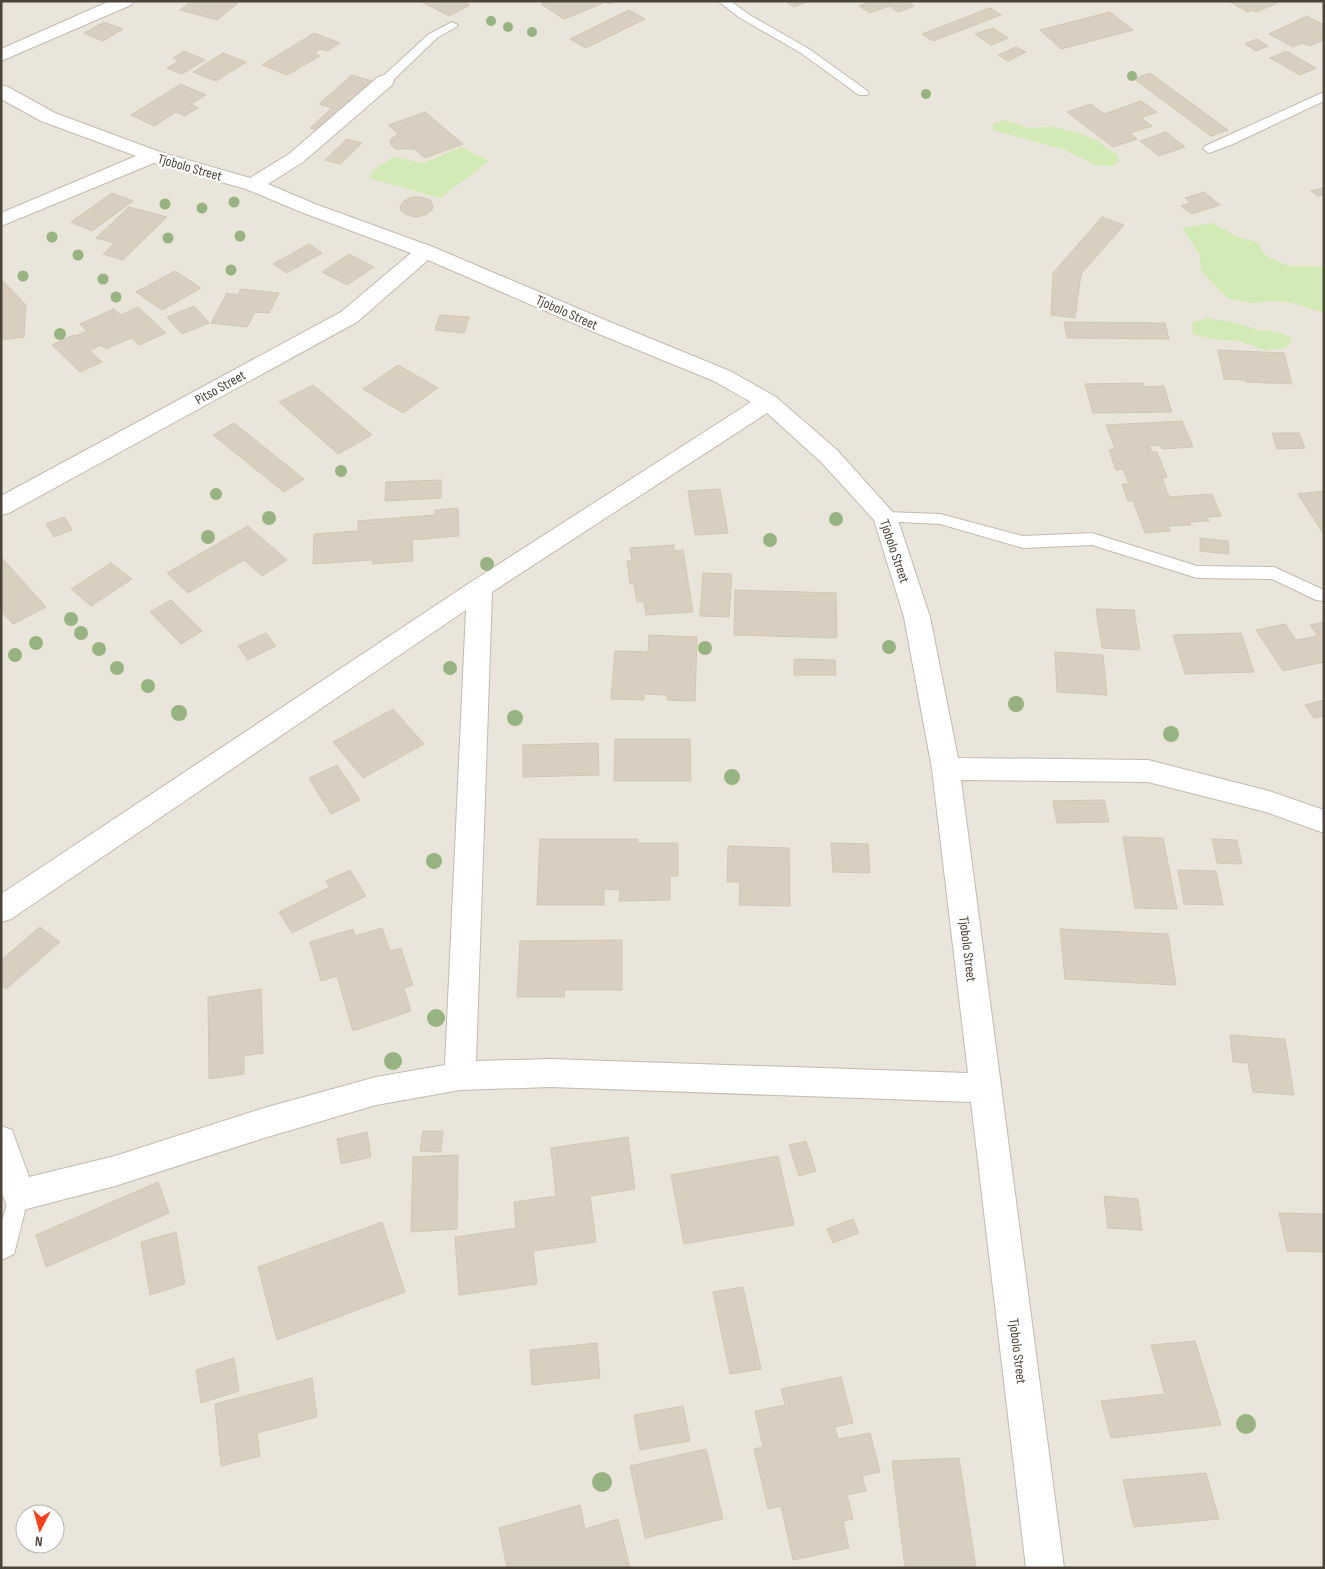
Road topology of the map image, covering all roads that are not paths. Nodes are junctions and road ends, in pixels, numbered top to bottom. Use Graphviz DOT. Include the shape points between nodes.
graph roads {
  1 [pos="125,1"];
  2 [pos="723,1"];
  3 [pos="452,25"];
  4 [pos="1,56"];
  5 [pos="385,81"];
  6 [pos="1,91"];
  7 [pos="862,92"];
  8 [pos="1324,96"];
  9 [pos="1209,149"];
  10 [pos="153,156"];
  11 [pos="253,185"];
  12 [pos="1,220"];
  13 [pos="426,251"];
  14 [pos="768,402"];
  15 [pos="1,507"];
  16 [pos="885,517"];
  17 [pos="480,588"];
  18 [pos="1322,596"];
  19 [pos="946,769"];
  20 [pos="1324,822"];
  21 [pos="1,910"];
  22 [pos="460,1076"];
  23 [pos="985,1088"];
  24 [pos="1,1141"];
  25 [pos="19,1195"];
  26 [pos="1,1250"];
  27 [pos="1045,1568"];
  1 -- 4 [label="street"];
  2 -- 7 [label="lane" via="805,51"];
  3 -- 5 [label="lane" via="433,36"];
  5 -- 11 [label="street" via="296,158"];
  6 -- 10 [label="street, Tjobolo Street" via="48,117"];
  8 -- 9 [label="lane"];
  10 -- 11 [label="street, Tjobolo Street"];
  10 -- 12 [label="street"];
  11 -- 13 [label="street, Tjobolo Street"];
  13 -- 14 [label="street, Tjobolo Street" via="722,376"];
  13 -- 15 [label="street, Pitso Street" via="349,317"];
  14 -- 16 [label="street, Tjobolo Street" via="829,456"];
  14 -- 17 [label="street"];
  16 -- 18 [label="lane" via="940,519 1023,542 1092,539 1197,572 1274,573"];
  16 -- 19 [label="street, Tjobolo Street" via="917,617"];
  17 -- 21 [label="street"];
  17 -- 22 [label="street"];
  19 -- 20 [label="street" via="1148,771 1269,802"];
  19 -- 23 [label="street, Tjobolo Street"];
  22 -- 23 [label="street" via="550,1073"];
  22 -- 25 [label="street" via="376,1091 116,1170"];
  23 -- 27 [label="street, Tjobolo Street"];
  24 -- 25 [label="street"];
  25 -- 26 [label="lane" via="6,1247"];
}
